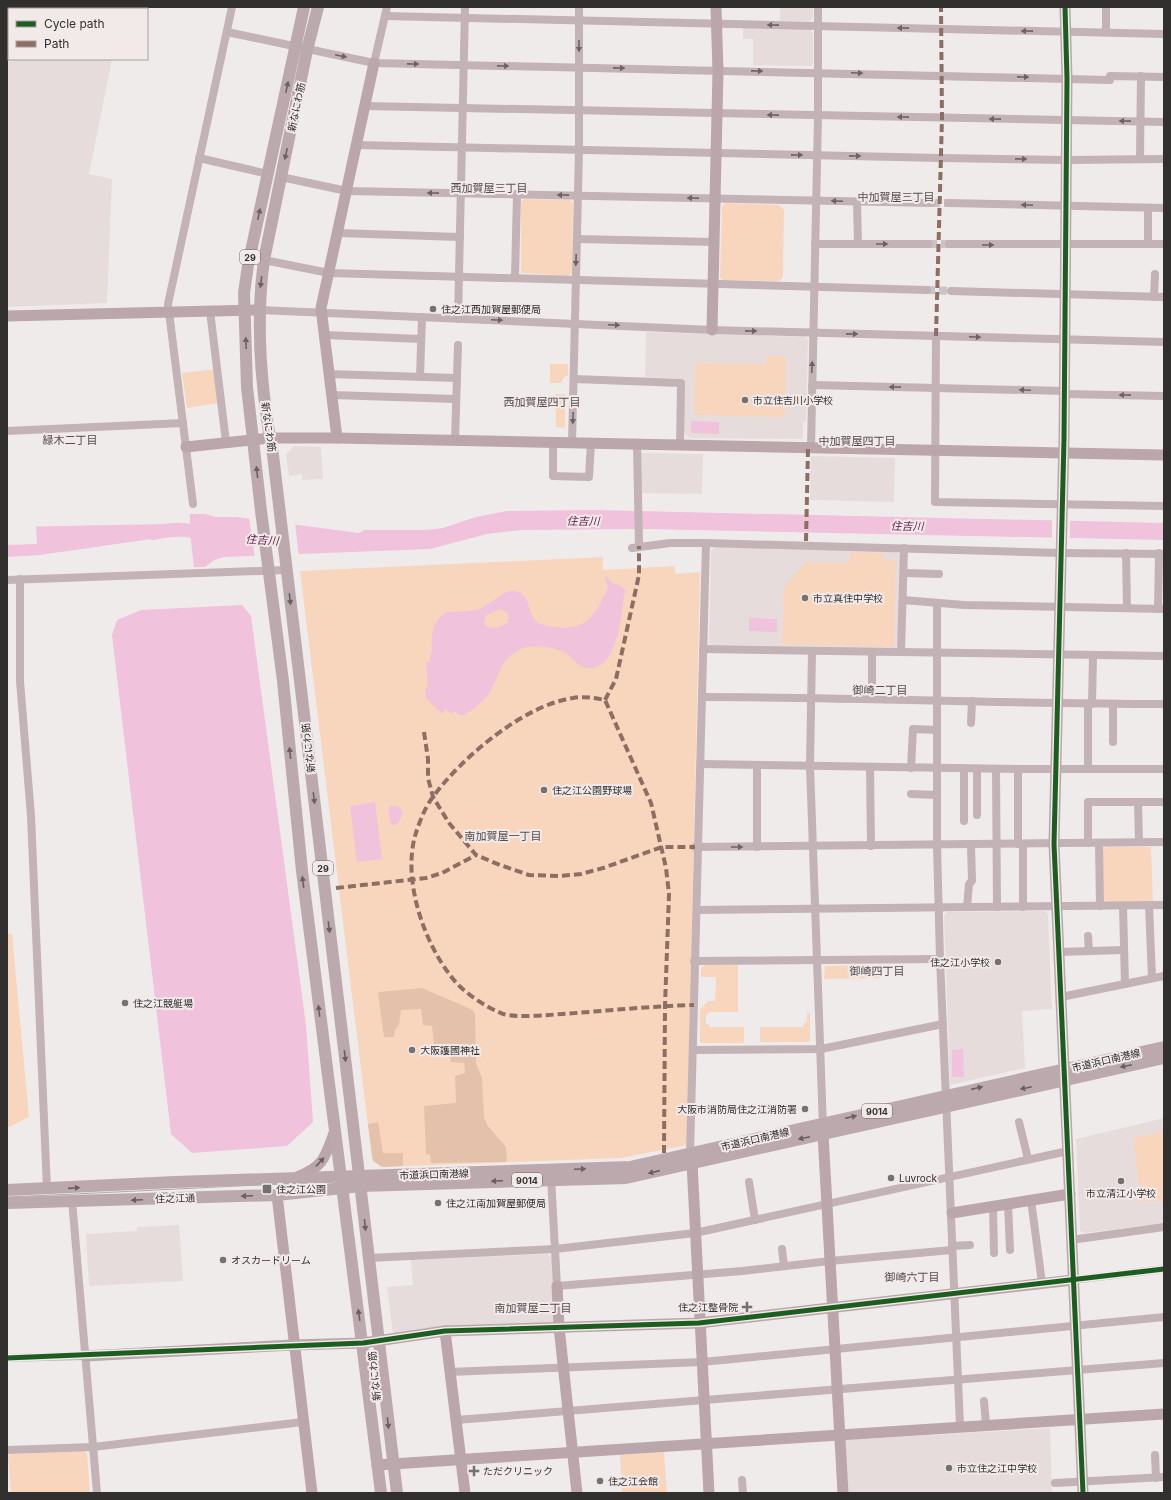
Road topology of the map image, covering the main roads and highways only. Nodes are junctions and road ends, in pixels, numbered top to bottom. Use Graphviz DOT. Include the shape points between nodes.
graph roads {
  1 [pos="304,7"];
  2 [pos="318,7"];
  3 [pos="301,49"];
  4 [pos="1164,1047"];
  5 [pos="1164,1058"];
  6 [pos="1064,1074"];
  7 [pos="360,1181"];
  8 [pos="341,1183"];
  9 [pos="7,1190"];
  10 [pos="7,1203"];
  11 [pos="380,1493"];
  12 [pos="397,1493"];
  1 -- 3 [label="main road, 新なにわ筋 / 29"];
  2 -- 3 [label="main road, 新なにわ筋 / 29"];
  3 -- 7 [label="main road, 新なにわ筋 / 29, one-way" via="281,177 264,260 259,310 263,388"];
  8 -- 3 [label="main road, 新なにわ筋 / 29, one-way" via="302,871 283,681 247,387 244,293 248,264 268,174"];
  4 -- 6 [label="main road, 市道浜口南港線 / 9014"];
  5 -- 6 [label="main road, 市道浜口南港線 / 9014, one-way"];
  6 -- 7 [label="main road, 市道浜口南港線 / 9014" via="691,1158 551,1175"];
  7 -- 8 [label="main road, 市道浜口南港線 / 9014"];
  7 -- 12 [label="main road, 新なにわ筋 / 29, one-way"];
  9 -- 8 [label="main road, 住之江通, one-way" via="293,1179"];
  8 -- 10 [label="main road, 住之江通, one-way" via="277,1195"];
  11 -- 8 [label="main road, 新なにわ筋 / 29, one-way"];
}
